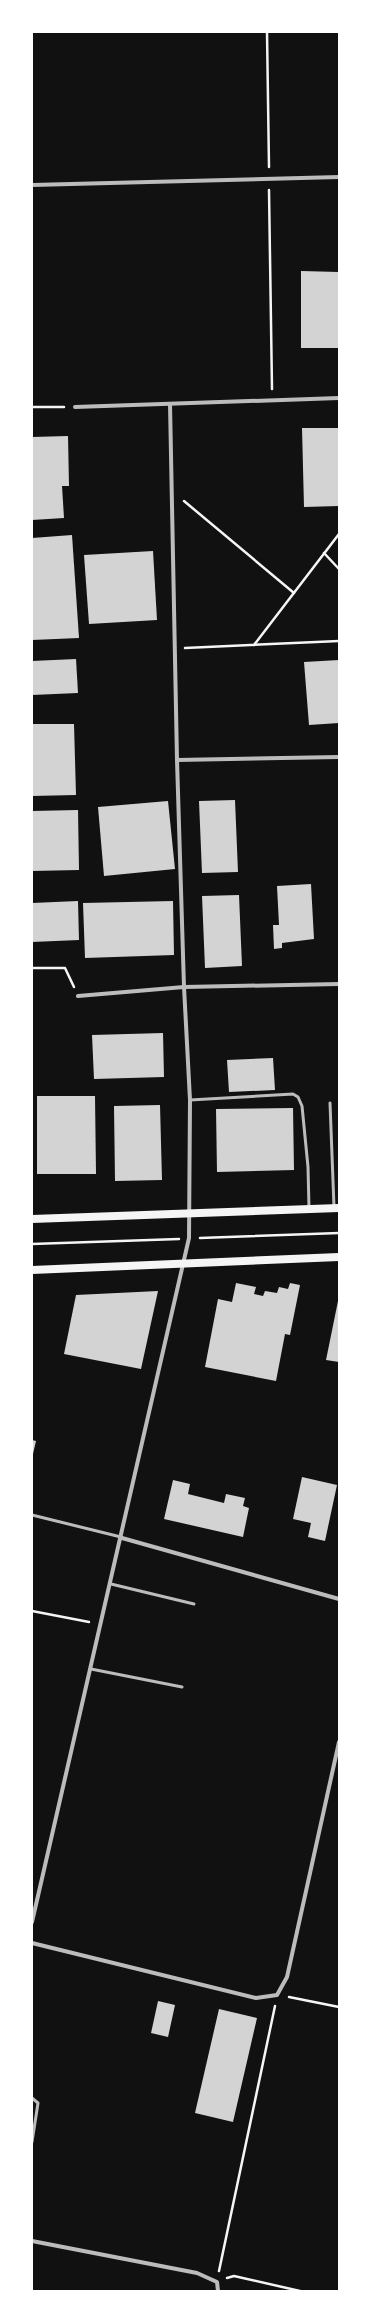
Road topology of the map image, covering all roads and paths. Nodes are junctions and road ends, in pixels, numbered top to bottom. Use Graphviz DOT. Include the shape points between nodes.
graph roads {
  1 [pos="267,32"];
  2 [pos="339,177"];
  3 [pos="269,179"];
  4 [pos="32,185"];
  5 [pos="339,398"];
  6 [pos="272,401"];
  7 [pos="170,404"];
  8 [pos="75,407"];
  9 [pos="32,408"];
  10 [pos="173,492"];
  11 [pos="339,534"];
  12 [pos="324,553"];
  13 [pos="339,569"];
  14 [pos="294,593"];
  15 [pos="339,641"];
  16 [pos="254,645"];
  17 [pos="175,649"];
  18 [pos="339,757"];
  19 [pos="177,760"];
  20 [pos="32,968"];
  21 [pos="339,984"];
  22 [pos="184,988"];
  23 [pos="78,996"];
  24 [pos="190,1100"];
  25 [pos="330,1103"];
  26 [pos="337,1208"];
  27 [pos="310,1210"];
  28 [pos="189,1214"];
  29 [pos="32,1219"];
  30 [pos="339,1257"];
  31 [pos="184,1263"];
  32 [pos="32,1270"];
  33 [pos="32,1515"];
  34 [pos="122,1538"];
  35 [pos="111,1584"];
  36 [pos="339,1599"];
  37 [pos="194,1604"];
  38 [pos="32,1611"];
  39 [pos="102,1624"];
  40 [pos="91,1669"];
  41 [pos="182,1687"];
  42 [pos="339,1742"];
  43 [pos="32,1922"];
  44 [pos="32,1943"];
  45 [pos="277,1995"];
  46 [pos="339,2007"];
  47 [pos="32,2098"];
  48 [pos="32,2142"];
  49 [pos="32,2241"];
  50 [pos="217,2282"];
  51 [pos="218,2291"];
  52 [pos="300,2291"];
  1 -- 3 [label="path"];
  2 -- 3 [label="street"];
  3 -- 4 [label="street"];
  3 -- 6 [label="path"];
  5 -- 6 [label="street"];
  6 -- 7 [label="street"];
  7 -- 8 [label="street"];
  7 -- 10 [label="street"];
  8 -- 9 [label="path"];
  10 -- 14 [label="path"];
  10 -- 17 [label="street"];
  11 -- 12 [label="path"];
  12 -- 13 [label="path"];
  12 -- 14 [label="path"];
  14 -- 16 [label="path"];
  15 -- 16 [label="path"];
  16 -- 17 [label="path"];
  17 -- 19 [label="street"];
  18 -- 19 [label="street"];
  19 -- 22 [label="street"];
  20 -- 23 [label="path" via="65,968"];
  21 -- 22 [label="street"];
  22 -- 23 [label="street"];
  22 -- 24 [label="street"];
  24 -- 27 [label="lane" via="293,1094 298,1097 302,1106"];
  24 -- 28 [label="street"];
  25 -- 26 [label="lane"];
  26 -- 27 [label="main road"];
  27 -- 28 [label="main road"];
  28 -- 29 [label="main road"];
  28 -- 31 [label="street" via="189,1238"];
  30 -- 31 [label="main road"];
  31 -- 32 [label="main road"];
  31 -- 34 [label="street"];
  33 -- 34 [label="lane"];
  34 -- 35 [label="street"];
  34 -- 36 [label="street"];
  35 -- 37 [label="lane"];
  35 -- 39 [label="street"];
  38 -- 39 [label="path"];
  39 -- 40 [label="street"];
  40 -- 41 [label="lane"];
  40 -- 43 [label="street"];
  42 -- 45 [label="street" via="287,1977"];
  44 -- 45 [label="street" via="256,1998"];
  45 -- 46 [label="path"];
  45 -- 50 [label="path"];
  47 -- 48 [label="lane" via="38,2103"];
  49 -- 50 [label="street" via="197,2273"];
  50 -- 51 [label="street"];
  50 -- 52 [label="path" via="234,2276"];
}
